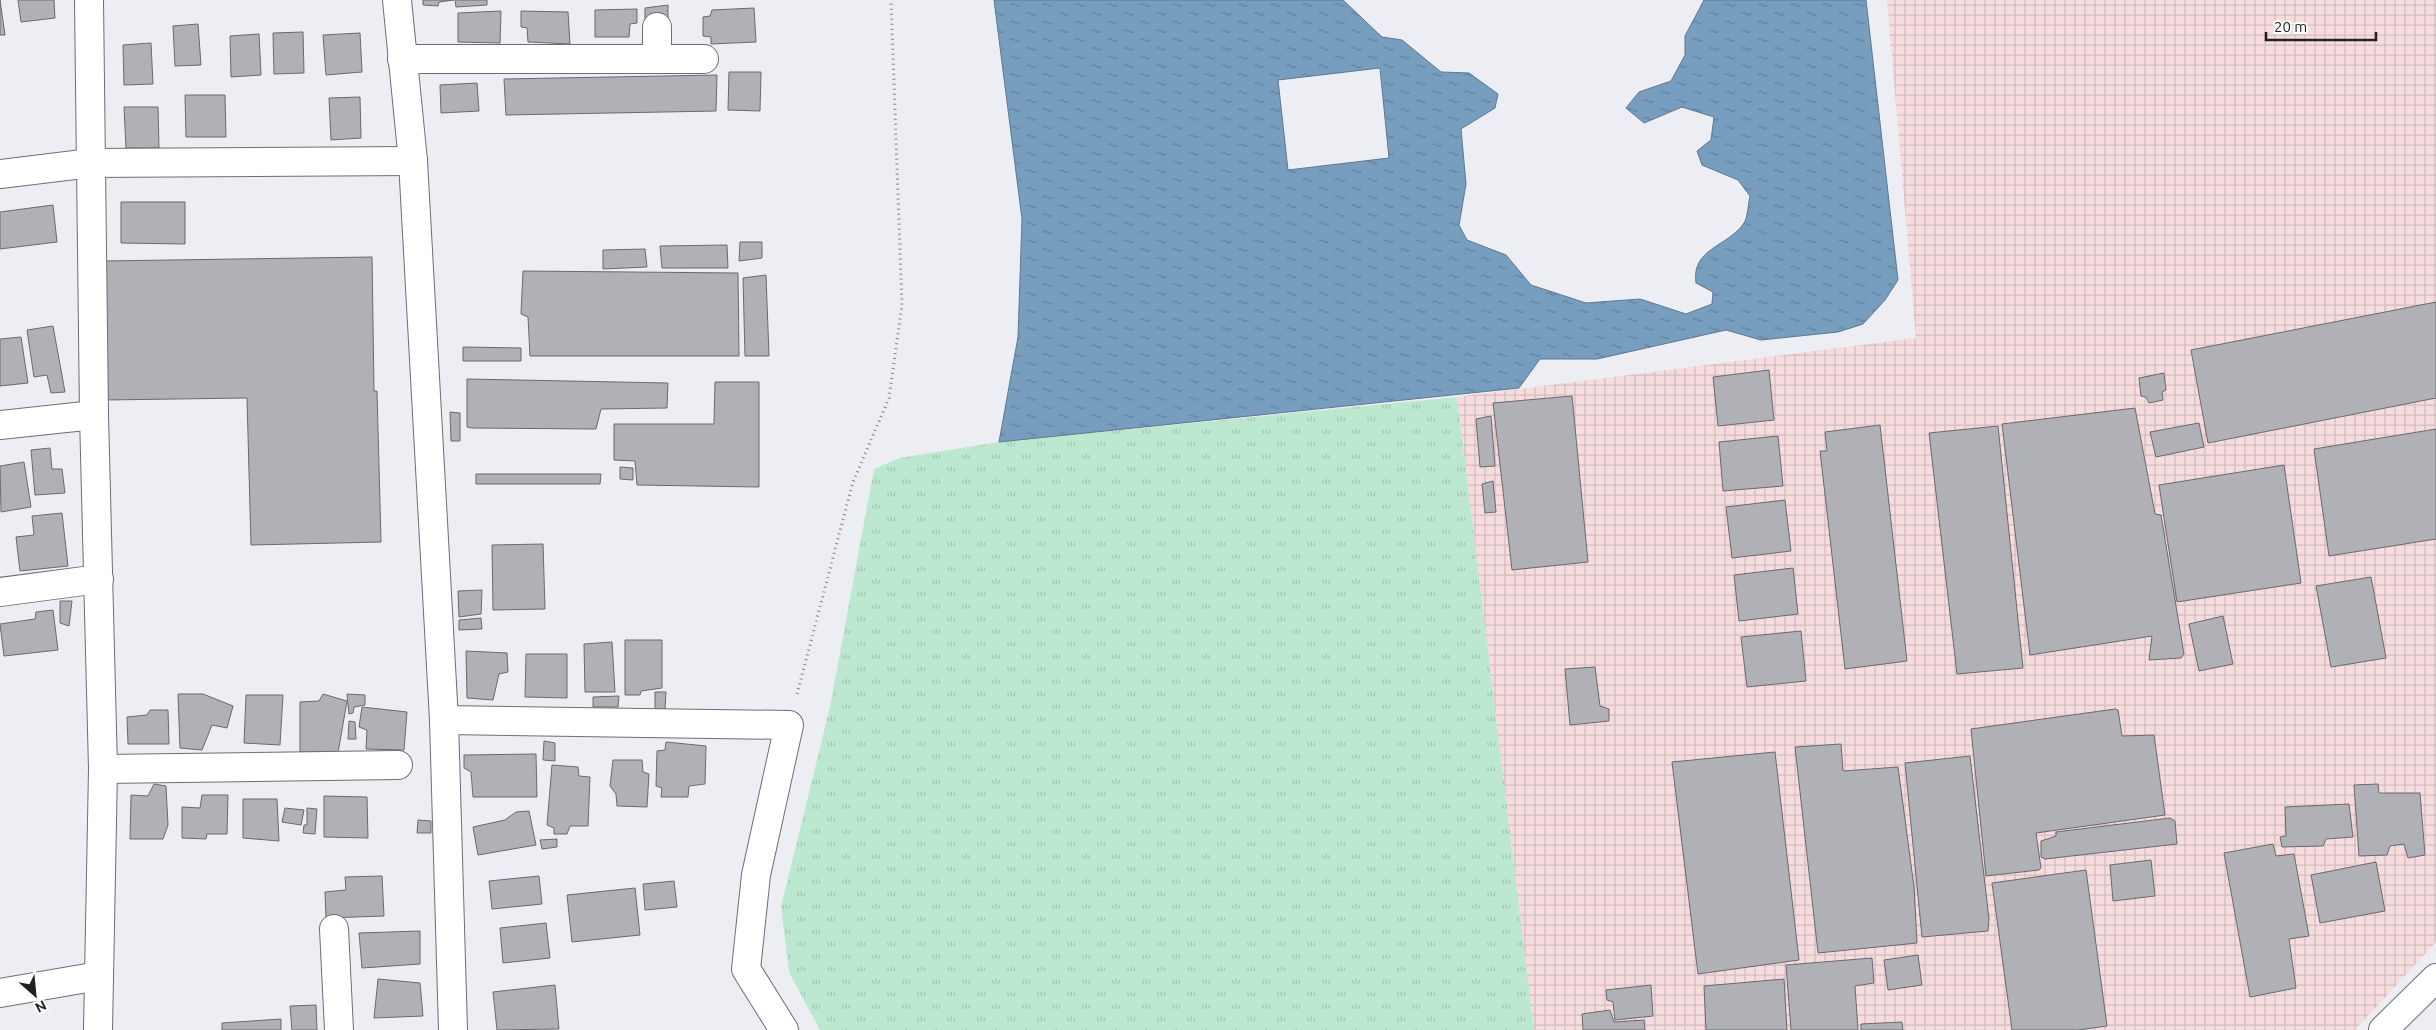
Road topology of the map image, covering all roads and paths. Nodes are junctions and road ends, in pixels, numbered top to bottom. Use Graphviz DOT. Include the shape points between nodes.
graph roads {
  1 [pos="89,0"];
  2 [pos="397,0"];
  3 [pos="891,0"];
  4 [pos="657,28"];
  5 [pos="402,59"];
  6 [pos="657,59"];
  7 [pos="704,59"];
  8 [pos="413,161"];
  9 [pos="91,164"];
  10 [pos="0,174"];
  11 [pos="94,414"];
  12 [pos="0,425"];
  13 [pos="99,579"];
  14 [pos="0,592"];
  15 [pos="444,720"];
  16 [pos="789,725"];
  17 [pos="398,764"];
  18 [pos="103,769"];
  19 [pos="334,929"];
  20 [pos="99,976"];
  21 [pos="2436,978"];
  22 [pos="0,994"];
  23 [pos="98,1030"];
  24 [pos="339,1030"];
  25 [pos="453,1030"];
  26 [pos="784,1030"];
  27 [pos="2383,1030"];
  1 -- 9 [label="street"];
  2 -- 5 [label="street"];
  3 -- 16 [label="path" via="902,305 889,398 853,482"];
  4 -- 6 [label="street"];
  5 -- 6 [label="street"];
  5 -- 8 [label="street"];
  6 -- 7 [label="street"];
  8 -- 9 [label="street"];
  8 -- 15 [label="street"];
  9 -- 10 [label="street"];
  9 -- 11 [label="street"];
  11 -- 12 [label="street"];
  11 -- 13 [label="street"];
  13 -- 14 [label="street"];
  13 -- 18 [label="street"];
  15 -- 16 [label="street"];
  15 -- 25 [label="street"];
  16 -- 26 [label="street" via="756,876 746,969"];
  17 -- 18 [label="street"];
  18 -- 20 [label="street"];
  19 -- 24 [label="street"];
  20 -- 22 [label="street"];
  20 -- 23 [label="street"];
  21 -- 27 [label="street"];
}
